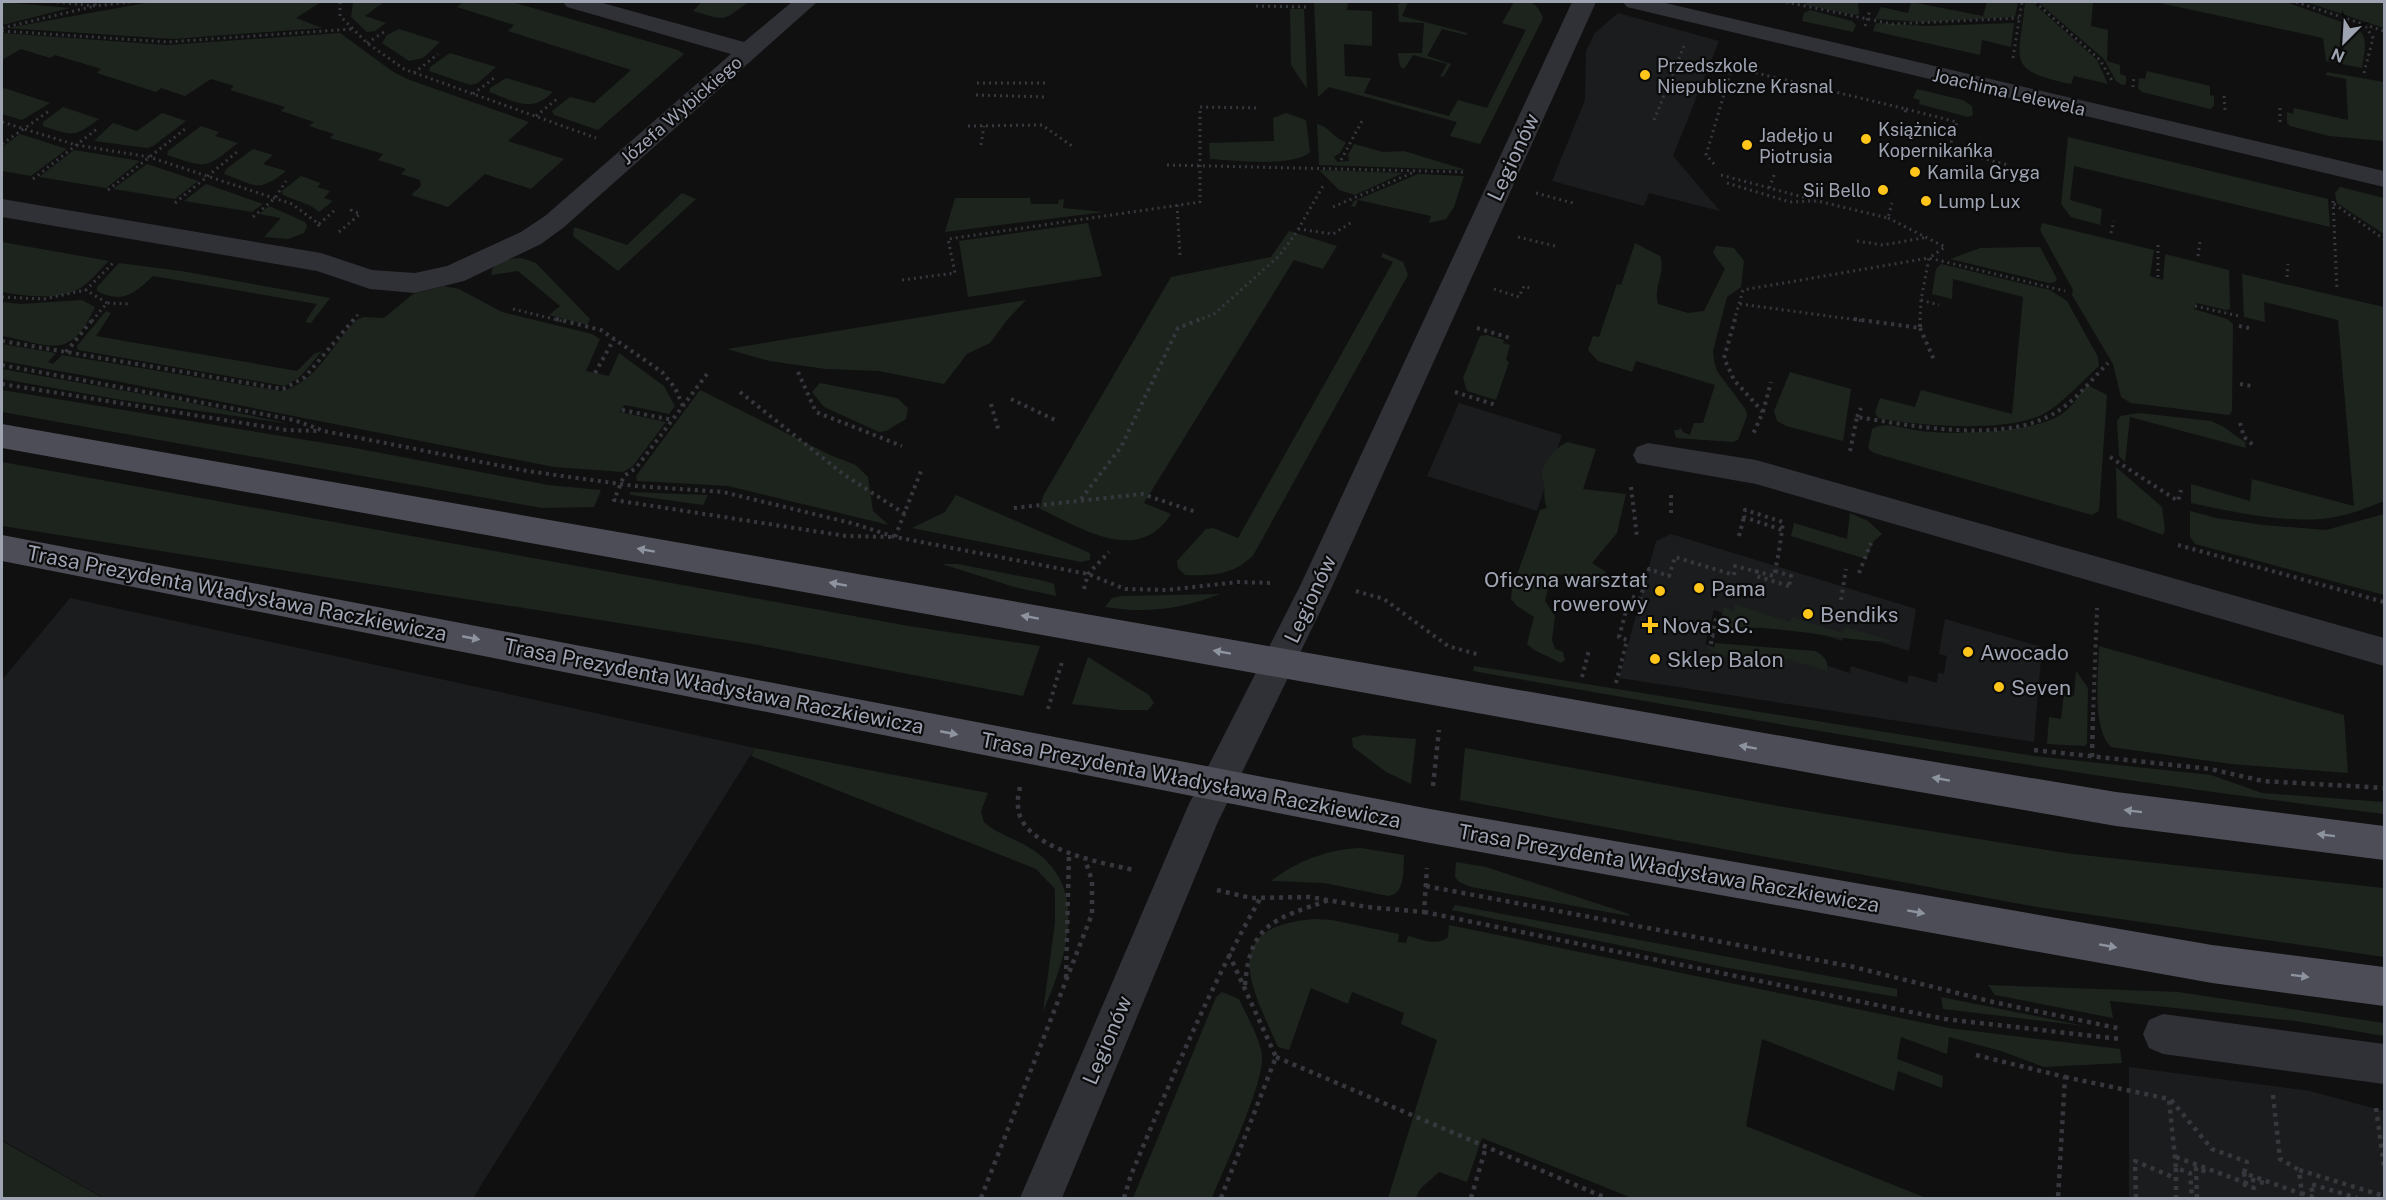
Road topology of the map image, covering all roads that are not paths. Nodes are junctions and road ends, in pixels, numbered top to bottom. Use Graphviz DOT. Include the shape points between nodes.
graph roads {
  1 [pos="575,2"];
  2 [pos="805,2"];
  3 [pos="1584,2"];
  4 [pos="1635,2"];
  5 [pos="748,51"];
  6 [pos="2385,179"];
  7 [pos="2,208"];
  8 [pos="2,436"];
  9 [pos="1648,455"];
  10 [pos="2,548"];
  11 [pos="2385,652"];
  12 [pos="1280,663"];
  13 [pos="1218,785"];
  14 [pos="2385,843"];
  15 [pos="2385,987"];
  16 [pos="2152,1036"];
  17 [pos="2385,1064"];
  18 [pos="1041,1198"];
  1 -- 5 [label="street, Józefa Wybickiego"];
  2 -- 5 [label="street"];
  3 -- 12 [label="street, Legionów"];
  4 -- 6 [label="street, Joachima Lelewela"];
  5 -- 7 [label="street, Józefa Wybickiego" via="554,222 531,238 454,274 415,283 370,279 321,262 229,245"];
  12 -- 8 [label="main road, one-way"];
  9 -- 11 [label="street" via="1756,472"];
  10 -- 13 [label="main road, Trasa Prezydenta Władysława Raczkiewicza, one-way"];
  12 -- 13 [label="street, Legionów"];
  14 -- 12 [label="main road, one-way" via="2116,809"];
  13 -- 15 [label="main road, Trasa Prezydenta Władysława Raczkiewicza, one-way" via="2212,964"];
  13 -- 18 [label="street, Legionów" via="1174,879"];
  16 -- 17 [label="street"];
}
